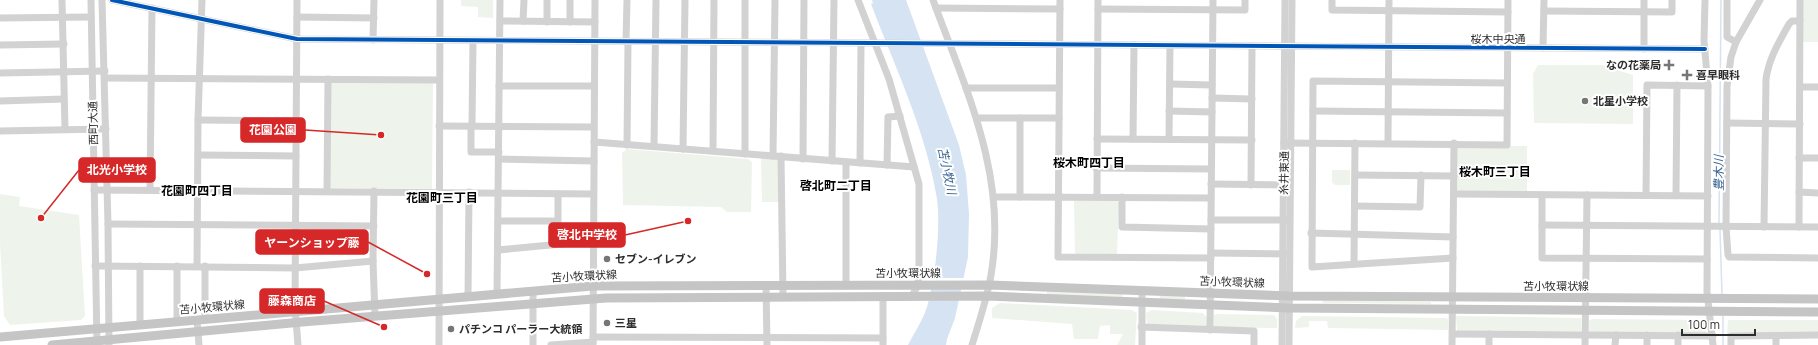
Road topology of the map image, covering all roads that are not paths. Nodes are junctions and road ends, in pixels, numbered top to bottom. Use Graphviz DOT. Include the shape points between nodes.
graph roads {
  1 [pos="62,0"];
  2 [pos="91,0"];
  3 [pos="102,0"];
  4 [pos="112,0"];
  5 [pos="202,0"];
  6 [pos="298,0"];
  7 [pos="374,0"];
  8 [pos="440,0"];
  9 [pos="500,0"];
  10 [pos="524,0"];
  11 [pos="547,0"];
  12 [pos="570,0"];
  13 [pos="595,0"];
  14 [pos="626,0"];
  15 [pos="656,0"];
  16 [pos="685,0"];
  17 [pos="714,0"];
  18 [pos="745,0"];
  19 [pos="775,0"];
  20 [pos="804,0"];
  21 [pos="834,0"];
  22 [pos="858,0"];
  23 [pos="933,0"];
  24 [pos="1060,0"];
  25 [pos="1098,0"];
  26 [pos="1213,0"];
  27 [pos="1246,0"];
  28 [pos="1281,0"];
  29 [pos="1285,0"];
  30 [pos="1292,0"];
  31 [pos="1297,0"];
  32 [pos="1332,0"];
  33 [pos="1388,0"];
  34 [pos="1508,0"];
  35 [pos="1544,0"];
  36 [pos="1644,0"];
  37 [pos="1672,0"];
  38 [pos="1705,0"];
  39 [pos="1727,0"];
  40 [pos="1760,0"];
  41 [pos="1800,0"];
  42 [pos="152,8"];
  43 [pos="936,8"];
  44 [pos="1060,9"];
  45 [pos="1098,9"];
  46 [pos="1213,9"];
  47 [pos="1388,11"];
  48 [pos="1544,11"];
  49 [pos="1288,12"];
  50 [pos="1508,12"];
  51 [pos="1644,12"];
  52 [pos="63,16"];
  53 [pos="91,17"];
  54 [pos="297,17"];
  55 [pos="0,18"];
  56 [pos="374,18"];
  57 [pos="201,19"];
  58 [pos="500,21"];
  59 [pos="523,21"];
  60 [pos="1800,21"];
  61 [pos="547,22"];
  62 [pos="570,22"];
  63 [pos="595,22"];
  64 [pos="297,39"];
  65 [pos="373,40"];
  66 [pos="439,41"];
  67 [pos="473,41"];
  68 [pos="500,41"];
  69 [pos="595,42"];
  70 [pos="627,42"];
  71 [pos="656,42"];
  72 [pos="684,42"];
  73 [pos="1736,42"];
  74 [pos="714,43"];
  75 [pos="745,43"];
  76 [pos="775,43"];
  77 [pos="804,43"];
  78 [pos="833,43"];
  79 [pos="64,44"];
  80 [pos="861,44"];
  81 [pos="878,44"];
  82 [pos="949,44"];
  83 [pos="0,45"];
  84 [pos="1060,45"];
  85 [pos="1098,45"];
  86 [pos="1134,45"];
  87 [pos="1170,46"];
  88 [pos="1212,46"];
  89 [pos="1252,46"];
  90 [pos="1288,47"];
  91 [pos="1388,48"];
  92 [pos="1508,48"];
  93 [pos="1543,48"];
  94 [pos="1644,49"];
  95 [pos="1705,49"];
  96 [pos="64,71"];
  97 [pos="93,71"];
  98 [pos="0,73"];
  99 [pos="105,75"];
  100 [pos="152,78"];
  101 [pos="199,78"];
  102 [pos="296,79"];
  103 [pos="328,79"];
  104 [pos="439,80"];
  105 [pos="1388,82"];
  106 [pos="1507,83"];
  107 [pos="1170,84"];
  108 [pos="1212,84"];
  109 [pos="1677,85"];
  110 [pos="499,86"];
  111 [pos="594,86"];
  112 [pos="1708,86"];
  113 [pos="1800,87"];
  114 [pos="1818,87"];
  115 [pos="966,88"];
  116 [pos="1059,88"];
  117 [pos="1212,98"];
  118 [pos="1252,98"];
  119 [pos="64,99"];
  120 [pos="0,100"];
  121 [pos="1169,111"];
  122 [pos="1313,111"];
  123 [pos="1212,112"];
  124 [pos="1388,112"];
  125 [pos="1507,113"];
  126 [pos="900,116"];
  127 [pos="978,118"];
  128 [pos="1020,118"];
  129 [pos="1059,118"];
  130 [pos="198,120"];
  131 [pos="296,121"];
  132 [pos="1727,123"];
  133 [pos="1765,124"];
  134 [pos="1800,124"];
  135 [pos="471,125"];
  136 [pos="439,126"];
  137 [pos="499,126"];
  138 [pos="594,127"];
  139 [pos="65,129"];
  140 [pos="93,129"];
  141 [pos="106,129"];
  142 [pos="0,131"];
  143 [pos="1169,138"];
  144 [pos="1096,139"];
  145 [pos="1133,139"];
  146 [pos="1212,139"];
  147 [pos="1252,140"];
  148 [pos="594,142"];
  149 [pos="1288,143"];
  150 [pos="1312,143"];
  151 [pos="1355,143"];
  152 [pos="1388,144"];
  153 [pos="1454,144"];
  154 [pos="627,145"];
  155 [pos="654,146"];
  156 [pos="683,149"];
  157 [pos="713,151"];
  158 [pos="745,154"];
  159 [pos="198,155"];
  160 [pos="296,156"];
  161 [pos="499,156"];
  162 [pos="777,156"];
  163 [pos="803,158"];
  164 [pos="1799,158"];
  165 [pos="1818,158"];
  166 [pos="594,161"];
  167 [pos="832,161"];
  168 [pos="846,162"];
  169 [pos="860,163"];
  170 [pos="887,165"];
  171 [pos="914,167"];
  172 [pos="1096,168"];
  173 [pos="1211,169"];
  174 [pos="1355,175"];
  175 [pos="1421,175"];
  176 [pos="1454,176"];
  177 [pos="1211,184"];
  178 [pos="1251,185"];
  179 [pos="1287,185"];
  180 [pos="94,190"];
  181 [pos="108,190"];
  182 [pos="150,190"];
  183 [pos="198,191"];
  184 [pos="327,191"];
  185 [pos="374,191"];
  186 [pos="296,192"];
  187 [pos="438,192"];
  188 [pos="469,192"];
  189 [pos="1799,192"];
  190 [pos="498,193"];
  191 [pos="1818,193"];
  192 [pos="558,194"];
  193 [pos="594,194"];
  194 [pos="1454,194"];
  195 [pos="1542,195"];
  196 [pos="1587,195"];
  197 [pos="1646,195"];
  198 [pos="1676,195"];
  199 [pos="1708,196"];
  200 [pos="995,197"];
  201 [pos="1020,197"];
  202 [pos="1058,197"];
  203 [pos="1097,197"];
  204 [pos="1122,197"];
  205 [pos="1211,198"];
  206 [pos="1355,206"];
  207 [pos="498,220"];
  208 [pos="1211,220"];
  209 [pos="1286,220"];
  210 [pos="108,224"];
  211 [pos="198,225"];
  212 [pos="1542,225"];
  213 [pos="296,226"];
  214 [pos="374,226"];
  215 [pos="1586,226"];
  216 [pos="1764,226"];
  217 [pos="1708,227"];
  218 [pos="1722,227"];
  219 [pos="1799,227"];
  220 [pos="1818,227"];
  221 [pos="1211,228"];
  222 [pos="1311,233"];
  223 [pos="1354,234"];
  224 [pos="1453,237"];
  225 [pos="593,241"];
  226 [pos="498,250"];
  227 [pos="1286,254"];
  228 [pos="1211,256"];
  229 [pos="1453,258"];
  230 [pos="1586,258"];
  231 [pos="1818,258"];
  232 [pos="1707,259"];
  233 [pos="373,261"];
  234 [pos="1354,264"];
  235 [pos="109,265"];
  236 [pos="95,266"];
  237 [pos="140,266"];
  238 [pos="177,266"];
  239 [pos="201,266"];
  240 [pos="295,268"];
  241 [pos="920,285"];
  242 [pos="990,285"];
  243 [pos="593,286"];
  244 [pos="766,286"];
  245 [pos="782,286"];
  246 [pos="846,286"];
  247 [pos="1142,290"];
  248 [pos="533,291"];
  249 [pos="1210,293"];
  250 [pos="497,294"];
  251 [pos="883,296"];
  252 [pos="916,296"];
  253 [pos="986,296"];
  254 [pos="1286,296"];
  255 [pos="468,297"];
  256 [pos="766,297"];
  257 [pos="782,297"];
  258 [pos="1453,297"];
  259 [pos="593,298"];
  260 [pos="1585,298"];
  261 [pos="438,299"];
  262 [pos="1712,299"];
  263 [pos="1818,299"];
  264 [pos="1142,303"];
  265 [pos="533,304"];
  266 [pos="373,305"];
  267 [pos="1210,305"];
  268 [pos="1286,308"];
  269 [pos="1453,309"];
  270 [pos="1585,309"];
  271 [pos="438,310"];
  272 [pos="1713,311"];
  273 [pos="295,312"];
  274 [pos="1818,312"];
  275 [pos="375,316"];
  276 [pos="201,320"];
  277 [pos="177,322"];
  278 [pos="296,323"];
  279 [pos="140,325"];
  280 [pos="108,327"];
  281 [pos="1141,327"];
  282 [pos="97,329"];
  283 [pos="1210,330"];
  284 [pos="198,332"];
  285 [pos="1453,334"];
  286 [pos="1489,334"];
  287 [pos="1585,335"];
  288 [pos="1616,335"];
  289 [pos="1647,335"];
  290 [pos="1678,335"];
  291 [pos="1818,335"];
  292 [pos="1713,336"];
  293 [pos="1776,336"];
  294 [pos="0,337"];
  295 [pos="593,341"];
  296 [pos="767,341"];
  297 [pos="883,342"];
  298 [pos="97,343"];
  299 [pos="109,343"];
  300 [pos="52,345"];
  301 [pos="199,345"];
  302 [pos="298,345"];
  303 [pos="439,345"];
  304 [pos="533,345"];
  305 [pos="551,345"];
  306 [pos="972,345"];
  307 [pos="1142,345"];
  308 [pos="1254,345"];
  309 [pos="1282,345"];
  310 [pos="1289,345"];
  311 [pos="1452,345"];
  312 [pos="1489,345"];
  313 [pos="1585,345"];
  314 [pos="1615,345"];
  315 [pos="1647,345"];
  316 [pos="1678,345"];
  317 [pos="1713,345"];
  318 [pos="1731,345"];
  319 [pos="1776,345"];
  1 -- 52 [label="street"];
  2 -- 53 [label="street, 西町大通"];
  3 -- 99 [label="street, 西町大通"];
  4 -- 42 [label="street, 桜木中央通"];
  5 -- 57 [label="street"];
  6 -- 54 [label="street"];
  7 -- 56 [label="street"];
  8 -- 66 [label="street"];
  9 -- 58 [label="street"];
  10 -- 59 [label="street"];
  11 -- 61 [label="street"];
  12 -- 62 [label="street"];
  13 -- 63 [label="street"];
  14 -- 70 [label="street"];
  15 -- 71 [label="street"];
  16 -- 72 [label="street"];
  17 -- 74 [label="street"];
  18 -- 75 [label="street"];
  19 -- 76 [label="street"];
  20 -- 77 [label="street"];
  21 -- 78 [label="street"];
  22 -- 81 [label="street"];
  23 -- 43 [label="street"];
  24 -- 44 [label="street"];
  25 -- 45 [label="street"];
  26 -- 46 [label="street"];
  27 -- 46 [label="street" via="1245,10"];
  28 -- 49 [label="street"];
  29 -- 49 [label="street, 糸井東通"];
  30 -- 49 [label="street, 糸井東通"];
  31 -- 49 [label="street"];
  32 -- 47 [label="street" via="1332,10"];
  33 -- 47 [label="street"];
  34 -- 50 [label="street"];
  35 -- 48 [label="street"];
  36 -- 51 [label="street"];
  37 -- 51 [label="street" via="1672,12"];
  38 -- 95 [label="street"];
  39 -- 73 [label="street" via="1727,37"];
  40 -- 73 [label="street"];
  41 -- 60 [label="street"];
  42 -- 57 [label="street, 桜木中央通"];
  42 -- 100 [label="street"];
  43 -- 44 [label="street"];
  43 -- 82 [label="street"];
  44 -- 84 [label="street"];
  45 -- 46 [label="street"];
  45 -- 85 [label="street"];
  46 -- 88 [label="street"];
  47 -- 50 [label="street"];
  47 -- 91 [label="street"];
  48 -- 51 [label="street"];
  48 -- 93 [label="street"];
  49 -- 90 [label="street, 糸井東通"];
  50 -- 92 [label="street"];
  51 -- 94 [label="street"];
  52 -- 53 [label="street"];
  52 -- 55 [label="street"];
  52 -- 79 [label="street"];
  53 -- 97 [label="street, 西町大通"];
  54 -- 56 [label="street"];
  54 -- 64 [label="street"];
  56 -- 65 [label="street"];
  57 -- 64 [label="street, 桜木中央通"];
  57 -- 101 [label="street"];
  58 -- 59 [label="street"];
  58 -- 68 [label="street"];
  59 -- 61 [label="street"];
  60 -- 113 [label="street"];
  60 -- 133 [label="street" via="1792,21 1789,24 1770,61 1766,79"];
  61 -- 62 [label="street"];
  62 -- 63 [label="street"];
  63 -- 69 [label="street"];
  64 -- 65 [label="street, 桜木中央通"];
  64 -- 102 [label="street"];
  65 -- 66 [label="street, 桜木中央通"];
  66 -- 67 [label="street, 桜木中央通"];
  66 -- 104 [label="street"];
  67 -- 68 [label="street, 桜木中央通"];
  67 -- 135 [label="street"];
  68 -- 69 [label="street, 桜木中央通"];
  68 -- 110 [label="street"];
  69 -- 70 [label="street, 桜木中央通"];
  69 -- 111 [label="street"];
  70 -- 71 [label="street, 桜木中央通"];
  70 -- 154 [label="street"];
  71 -- 72 [label="street, 桜木中央通"];
  71 -- 155 [label="street"];
  72 -- 74 [label="street, 桜木中央通"];
  72 -- 156 [label="street"];
  73 -- 132 [label="street" via="1727,86"];
  74 -- 75 [label="street, 桜木中央通"];
  74 -- 157 [label="street"];
  75 -- 76 [label="street, 桜木中央通"];
  75 -- 158 [label="street"];
  76 -- 77 [label="street, 桜木中央通"];
  76 -- 162 [label="street"];
  77 -- 78 [label="street, 桜木中央通"];
  77 -- 163 [label="street"];
  78 -- 80 [label="street, 桜木中央通"];
  78 -- 167 [label="street"];
  79 -- 83 [label="street"];
  79 -- 96 [label="street"];
  80 -- 81 [label="street, 桜木中央通"];
  80 -- 169 [label="street"];
  81 -- 82 [label="street, 桜木中央通"];
  81 -- 126 [label="street"];
  82 -- 84 [label="street, 桜木中央通"];
  82 -- 115 [label="street"];
  84 -- 85 [label="street, 桜木中央通"];
  84 -- 116 [label="street"];
  85 -- 86 [label="street, 桜木中央通"];
  85 -- 144 [label="street"];
  86 -- 87 [label="street, 桜木中央通"];
  86 -- 145 [label="street"];
  87 -- 88 [label="street, 桜木中央通"];
  87 -- 107 [label="street"];
  88 -- 89 [label="street, 桜木中央通"];
  88 -- 108 [label="street"];
  89 -- 90 [label="street, 桜木中央通"];
  89 -- 118 [label="street"];
  90 -- 91 [label="street, 桜木中央通"];
  90 -- 149 [label="street, 糸井東通"];
  91 -- 92 [label="street, 桜木中央通"];
  91 -- 105 [label="street"];
  92 -- 93 [label="street, 桜木中央通"];
  92 -- 106 [label="street"];
  93 -- 94 [label="street, 桜木中央通"];
  94 -- 95 [label="street, 桜木中央通"];
  95 -- 112 [label="street"];
  96 -- 97 [label="street"];
  96 -- 98 [label="street"];
  96 -- 119 [label="street"];
  97 -- 99 [label="street"];
  97 -- 140 [label="street, 西町大通"];
  99 -- 100 [label="street"];
  99 -- 141 [label="street, 西町大通"];
  100 -- 101 [label="street"];
  100 -- 182 [label="street"];
  101 -- 102 [label="street"];
  101 -- 130 [label="street"];
  102 -- 103 [label="street"];
  102 -- 131 [label="street"];
  103 -- 104 [label="street"];
  103 -- 184 [label="street"];
  104 -- 136 [label="street"];
  105 -- 106 [label="street"];
  105 -- 122 [label="street" via="1312,81"];
  105 -- 124 [label="street"];
  106 -- 125 [label="street"];
  107 -- 108 [label="street"];
  107 -- 121 [label="street"];
  108 -- 117 [label="street"];
  109 -- 112 [label="street"];
  109 -- 197 [label="street" via="1647,86"];
  109 -- 198 [label="street"];
  110 -- 111 [label="street"];
  110 -- 137 [label="street"];
  111 -- 138 [label="street"];
  112 -- 199 [label="street"];
  113 -- 114 [label="street"];
  113 -- 134 [label="street"];
  115 -- 116 [label="street"];
  115 -- 127 [label="street"];
  116 -- 129 [label="street"];
  117 -- 118 [label="street"];
  117 -- 123 [label="street"];
  118 -- 147 [label="street"];
  119 -- 120 [label="street"];
  119 -- 139 [label="street"];
  121 -- 123 [label="street"];
  121 -- 143 [label="street"];
  122 -- 124 [label="street"];
  122 -- 150 [label="street"];
  123 -- 146 [label="street"];
  124 -- 125 [label="street"];
  124 -- 152 [label="street"];
  125 -- 153 [label="street" via="1507,145"];
  126 -- 170 [label="street" via="888,117"];
  126 -- 171 [label="street"];
  127 -- 128 [label="street"];
  127 -- 200 [label="street"];
  128 -- 129 [label="street"];
  128 -- 201 [label="street"];
  129 -- 202 [label="street"];
  130 -- 131 [label="street"];
  130 -- 159 [label="street"];
  131 -- 160 [label="street"];
  132 -- 133 [label="street"];
  132 -- 218 [label="street"];
  133 -- 134 [label="street"];
  133 -- 216 [label="street"];
  134 -- 164 [label="street"];
  135 -- 136 [label="street"];
  135 -- 137 [label="street"];
  135 -- 161 [label="street" via="471,152"];
  136 -- 187 [label="street"];
  137 -- 138 [label="street"];
  137 -- 161 [label="street"];
  138 -- 148 [label="street"];
  139 -- 140 [label="street"];
  139 -- 142 [label="street"];
  140 -- 141 [label="street"];
  140 -- 180 [label="street, 西町大通"];
  141 -- 181 [label="street, 西町大通"];
  143 -- 145 [label="street"];
  143 -- 146 [label="street"];
  144 -- 145 [label="street"];
  144 -- 172 [label="street"];
  146 -- 147 [label="street"];
  146 -- 173 [label="street"];
  147 -- 178 [label="street"];
  148 -- 154 [label="street"];
  148 -- 166 [label="street"];
  149 -- 150 [label="street"];
  149 -- 179 [label="street, 糸井東通"];
  150 -- 151 [label="street"];
  150 -- 222 [label="street"];
  151 -- 152 [label="street"];
  151 -- 174 [label="street"];
  152 -- 153 [label="street"];
  153 -- 176 [label="street"];
  154 -- 155 [label="street"];
  155 -- 156 [label="street"];
  156 -- 157 [label="street"];
  157 -- 158 [label="street"];
  158 -- 162 [label="street"];
  159 -- 160 [label="street"];
  159 -- 183 [label="street"];
  160 -- 186 [label="street"];
  161 -- 166 [label="street"];
  161 -- 190 [label="street"];
  162 -- 163 [label="street"];
  162 -- 245 [label="street"];
  163 -- 167 [label="street"];
  164 -- 165 [label="street"];
  164 -- 189 [label="street"];
  166 -- 193 [label="street"];
  167 -- 168 [label="street"];
  168 -- 169 [label="street"];
  168 -- 246 [label="street"];
  169 -- 170 [label="street"];
  170 -- 171 [label="street"];
  171 -- 241 [label="street" via="919,184"];
  172 -- 173 [label="street"];
  172 -- 203 [label="street"];
  173 -- 177 [label="street"];
  174 -- 175 [label="street"];
  174 -- 206 [label="street"];
  175 -- 176 [label="street"];
  175 -- 206 [label="street" via="1420,207"];
  176 -- 194 [label="street"];
  177 -- 178 [label="street"];
  177 -- 205 [label="street"];
  178 -- 179 [label="street"];
  179 -- 209 [label="street, 糸井東通"];
  180 -- 181 [label="street"];
  180 -- 236 [label="street, 西町大通"];
  181 -- 182 [label="street"];
  181 -- 210 [label="street, 西町大通"];
  182 -- 183 [label="street"];
  183 -- 186 [label="street"];
  183 -- 211 [label="street"];
  184 -- 185 [label="street"];
  184 -- 186 [label="street"];
  185 -- 187 [label="street"];
  185 -- 214 [label="street"];
  186 -- 213 [label="street"];
  187 -- 188 [label="street"];
  187 -- 261 [label="street"];
  188 -- 190 [label="street"];
  188 -- 255 [label="street"];
  189 -- 191 [label="street"];
  189 -- 219 [label="street"];
  190 -- 192 [label="street"];
  190 -- 207 [label="street"];
  192 -- 193 [label="street"];
  192 -- 207 [label="street" via="558,221"];
  193 -- 225 [label="street"];
  194 -- 195 [label="street"];
  194 -- 224 [label="street"];
  195 -- 196 [label="street"];
  195 -- 212 [label="street"];
  196 -- 197 [label="street"];
  196 -- 215 [label="street"];
  197 -- 198 [label="street"];
  198 -- 199 [label="street"];
  199 -- 217 [label="street"];
  200 -- 201 [label="street"];
  200 -- 242 [label="street" via="994,256"];
  201 -- 202 [label="street"];
  202 -- 203 [label="street"];
  202 -- 228 [label="street" via="1058,257"];
  203 -- 204 [label="street"];
  204 -- 205 [label="street"];
  204 -- 221 [label="street" via="1122,227"];
  205 -- 208 [label="street"];
  206 -- 223 [label="street"];
  207 -- 226 [label="street"];
  208 -- 209 [label="street"];
  208 -- 221 [label="street"];
  209 -- 227 [label="street, 糸井東通"];
  210 -- 211 [label="street"];
  210 -- 235 [label="street, 西町大通"];
  211 -- 213 [label="street"];
  211 -- 239 [label="street"];
  212 -- 215 [label="street"];
  212 -- 230 [label="street" via="1542,258"];
  213 -- 214 [label="street"];
  213 -- 240 [label="street"];
  214 -- 233 [label="street"];
  215 -- 217 [label="street"];
  215 -- 230 [label="street"];
  216 -- 218 [label="street"];
  216 -- 219 [label="street"];
  217 -- 218 [label="street"];
  217 -- 232 [label="street"];
  218 -- 231 [label="street" via="1729,257"];
  219 -- 220 [label="street"];
  221 -- 228 [label="street"];
  222 -- 223 [label="street"];
  222 -- 234 [label="street" via="1312,267"];
  223 -- 224 [label="street"];
  223 -- 234 [label="street"];
  224 -- 229 [label="street"];
  225 -- 226 [label="street"];
  225 -- 243 [label="street"];
  226 -- 250 [label="street"];
  227 -- 228 [label="street"];
  227 -- 254 [label="street, 糸井東通"];
  228 -- 249 [label="street"];
  229 -- 234 [label="street"];
  229 -- 258 [label="street"];
  230 -- 232 [label="street"];
  230 -- 260 [label="street"];
  232 -- 262 [label="street"];
  233 -- 240 [label="street"];
  233 -- 266 [label="street"];
  235 -- 236 [label="street"];
  235 -- 237 [label="street"];
  235 -- 280 [label="street, 西町大通"];
  236 -- 282 [label="street, 西町大通"];
  237 -- 238 [label="street"];
  237 -- 279 [label="street"];
  238 -- 239 [label="street"];
  238 -- 277 [label="street"];
  239 -- 240 [label="street"];
  239 -- 276 [label="street"];
  240 -- 273 [label="street"];
  241 -- 242 [label="main road, 苫小牧環状線"];
  241 -- 246 [label="main road, 苫小牧環状線"];
  241 -- 252 [label="street"];
  242 -- 247 [label="main road, 苫小牧環状線"];
  242 -- 253 [label="street"];
  243 -- 244 [label="main road, 苫小牧環状線"];
  243 -- 248 [label="main road, 苫小牧環状線"];
  243 -- 259 [label="street"];
  244 -- 245 [label="main road, 苫小牧環状線"];
  244 -- 256 [label="street"];
  245 -- 246 [label="main road, 苫小牧環状線"];
  245 -- 257 [label="street"];
  247 -- 249 [label="main road, 苫小牧環状線"];
  247 -- 264 [label="street"];
  248 -- 250 [label="main road, 苫小牧環状線"];
  248 -- 265 [label="street"];
  249 -- 254 [label="main road, 苫小牧環状線"];
  249 -- 267 [label="street"];
  250 -- 255 [label="main road, 苫小牧環状線"];
  251 -- 252 [label="main road, 苫小牧環状線"];
  251 -- 257 [label="main road, 苫小牧環状線"];
  251 -- 297 [label="street"];
  252 -- 253 [label="main road, 苫小牧環状線"];
  253 -- 264 [label="main road, 苫小牧環状線"];
  253 -- 306 [label="street"];
  254 -- 258 [label="main road, 苫小牧環状線"];
  254 -- 268 [label="street, 糸井東通"];
  255 -- 261 [label="main road, 苫小牧環状線"];
  256 -- 257 [label="main road, 苫小牧環状線"];
  256 -- 259 [label="main road, 苫小牧環状線"];
  256 -- 296 [label="street"];
  258 -- 260 [label="main road, 苫小牧環状線"];
  258 -- 269 [label="street"];
  259 -- 265 [label="main road, 苫小牧環状線"];
  259 -- 295 [label="street"];
  260 -- 262 [label="main road, 苫小牧環状線"];
  260 -- 270 [label="street"];
  261 -- 266 [label="main road, 苫小牧環状線"];
  261 -- 271 [label="street"];
  262 -- 263 [label="main road, 苫小牧環状線"];
  262 -- 272 [label="street"];
  264 -- 267 [label="main road, 苫小牧環状線"];
  264 -- 281 [label="street"];
  265 -- 271 [label="main road, 苫小牧環状線"];
  265 -- 304 [label="street"];
  266 -- 273 [label="main road, 苫小牧環状線"];
  266 -- 275 [label="street"];
  267 -- 268 [label="main road, 苫小牧環状線"];
  267 -- 283 [label="street"];
  268 -- 269 [label="main road, 苫小牧環状線"];
  268 -- 309 [label="street, 糸井東通"];
  268 -- 310 [label="street, 糸井東通"];
  269 -- 270 [label="main road, 苫小牧環状線"];
  269 -- 285 [label="street"];
  270 -- 272 [label="main road, 苫小牧環状線"];
  270 -- 287 [label="street"];
  271 -- 275 [label="main road, 苫小牧環状線"];
  271 -- 303 [label="street"];
  272 -- 274 [label="main road, 苫小牧環状線"];
  272 -- 292 [label="street"];
  273 -- 276 [label="main road, 苫小牧環状線"];
  273 -- 278 [label="street"];
  275 -- 278 [label="main road, 苫小牧環状線"];
  276 -- 277 [label="main road, 苫小牧環状線"];
  276 -- 284 [label="street"];
  277 -- 279 [label="main road, 苫小牧環状線"];
  278 -- 284 [label="main road, 苫小牧環状線"];
  278 -- 302 [label="street"];
  279 -- 280 [label="main road, 苫小牧環状線"];
  280 -- 282 [label="main road, 苫小牧環状線"];
  280 -- 299 [label="street, 西町大通"];
  281 -- 283 [label="street"];
  281 -- 307 [label="street"];
  282 -- 294 [label="main road, 苫小牧環状線"];
  282 -- 298 [label="street, 西町大通"];
  283 -- 308 [label="street" via="1254,331"];
  284 -- 299 [label="main road, 苫小牧環状線"];
  284 -- 301 [label="street"];
  285 -- 286 [label="street"];
  285 -- 311 [label="street"];
  286 -- 287 [label="street"];
  286 -- 312 [label="street"];
  287 -- 288 [label="street"];
  287 -- 313 [label="street"];
  288 -- 289 [label="street"];
  288 -- 314 [label="street"];
  289 -- 290 [label="street"];
  289 -- 315 [label="street"];
  290 -- 292 [label="street"];
  290 -- 316 [label="street"];
  291 -- 293 [label="street"];
  292 -- 317 [label="street"];
  293 -- 318 [label="street" via="1731,336"];
  293 -- 319 [label="street"];
  295 -- 296 [label="street"];
  295 -- 305 [label="street"];
  296 -- 297 [label="street"];
  298 -- 299 [label="main road, 苫小牧環状線"];
  298 -- 300 [label="main road, 苫小牧環状線"];
}
